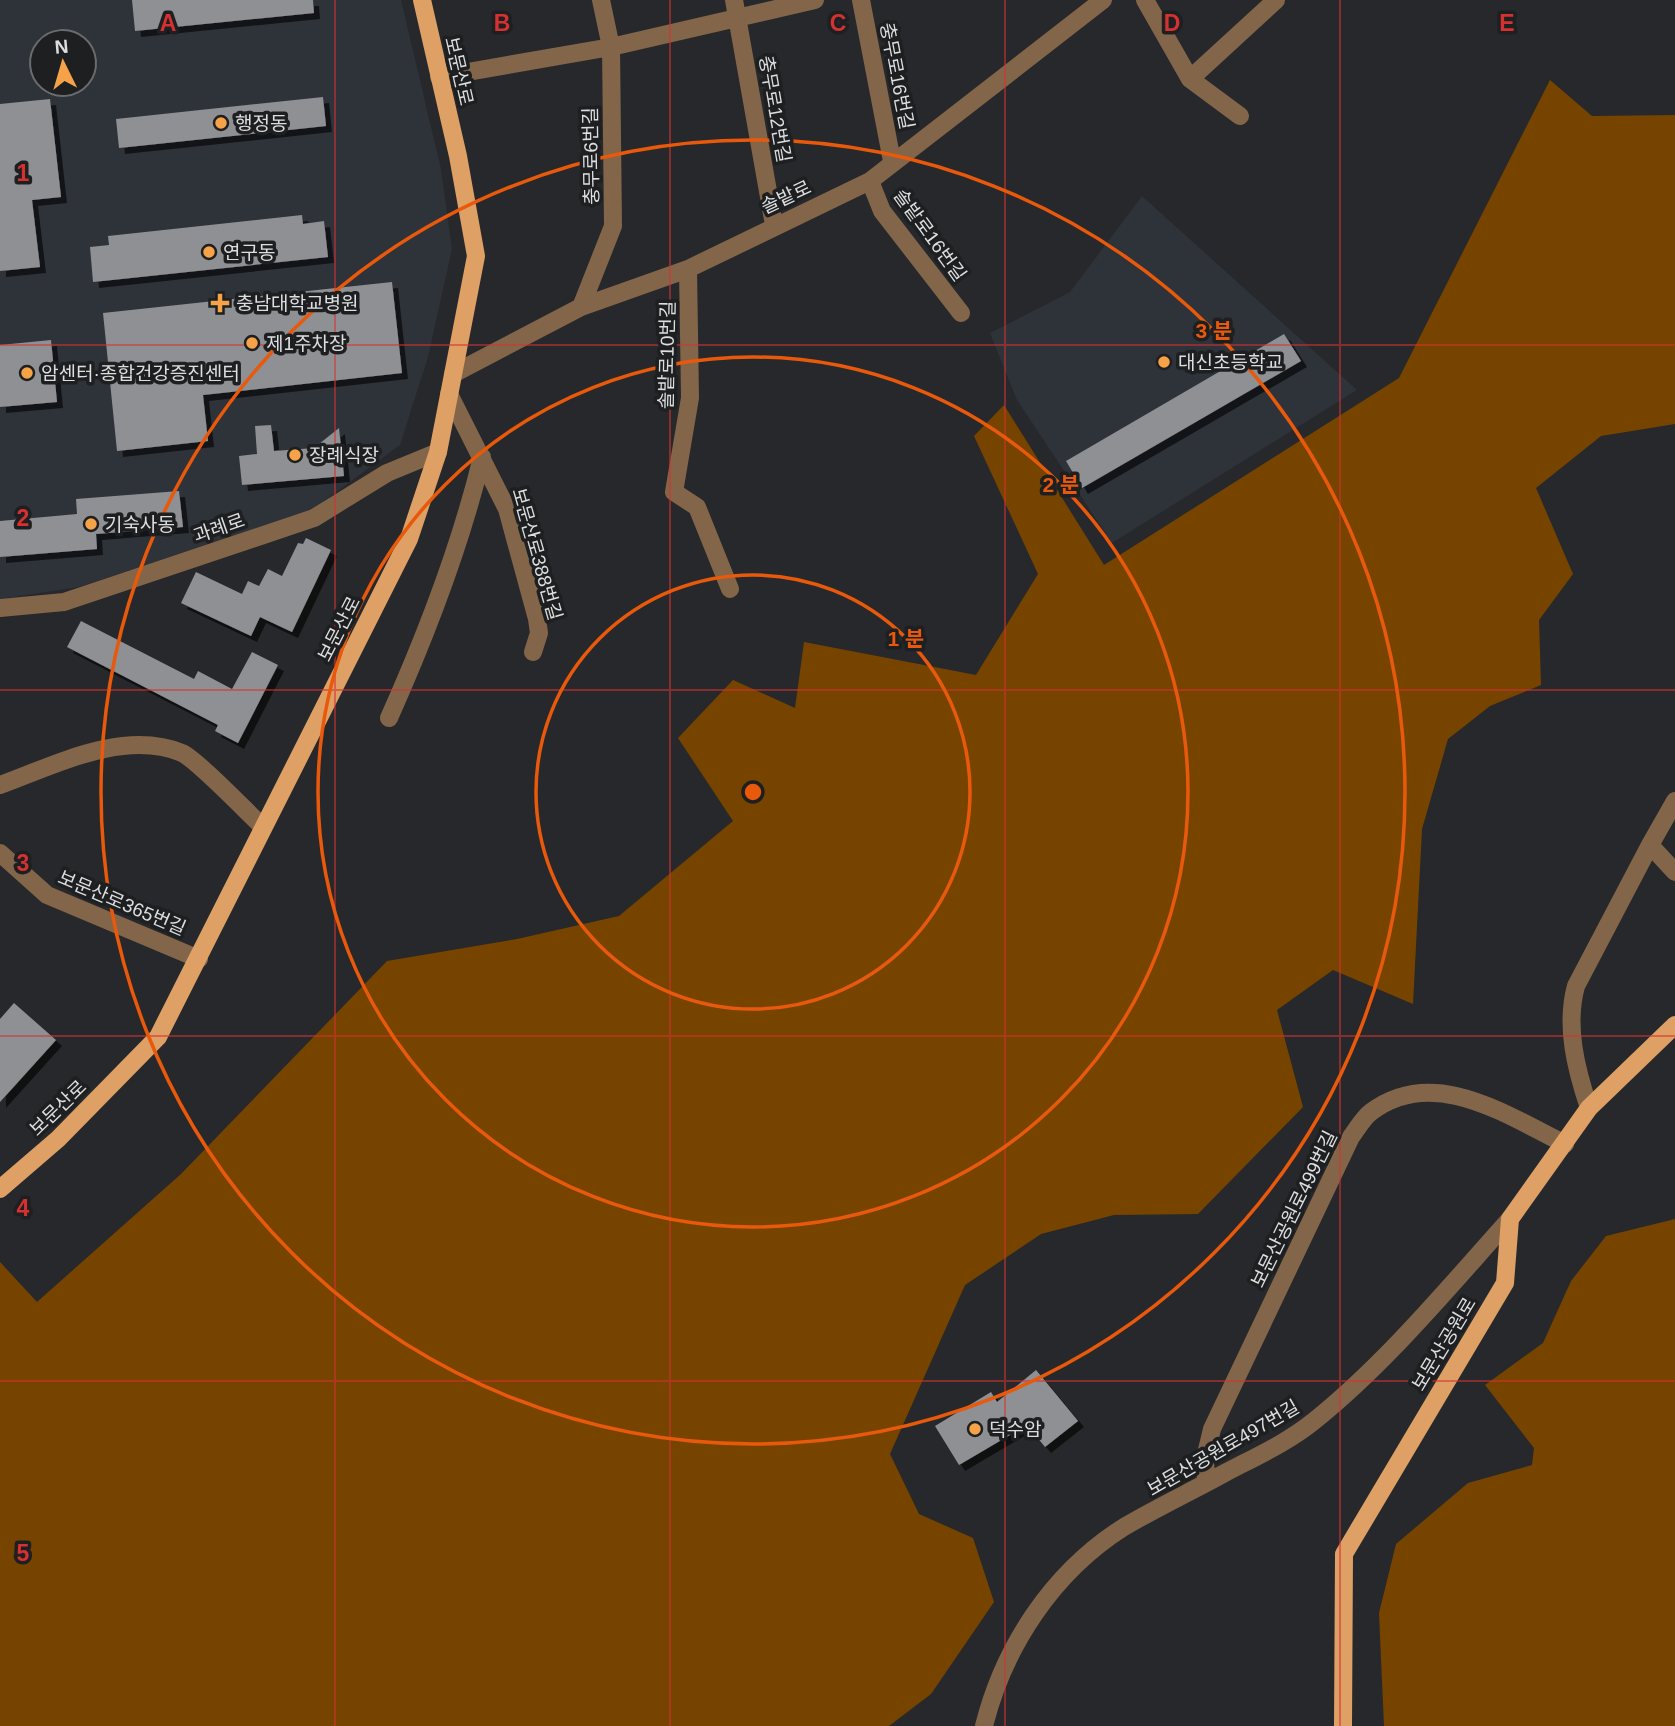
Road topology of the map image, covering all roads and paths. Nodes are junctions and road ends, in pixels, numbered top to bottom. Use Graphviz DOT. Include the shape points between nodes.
graph roads {
  1 [pos="422,0"];
  2 [pos="601,0"];
  3 [pos="734,0"];
  4 [pos="815,0"];
  5 [pos="861,0"];
  6 [pos="1103,0"];
  7 [pos="1145,0"];
  8 [pos="1276,0"];
  9 [pos="737,18"];
  10 [pos="611,47"];
  11 [pos="439,77"];
  12 [pos="1190,79"];
  13 [pos="1240,116"];
  14 [pos="892,161"];
  15 [pos="870,181"];
  16 [pos="774,225"];
  17 [pos="688,269"];
  18 [pos="581,307"];
  19 [pos="961,313"];
  20 [pos="453,374"];
  21 [pos="449,394"];
  22 [pos="438,452"];
  23 [pos="482,457"];
  24 [pos="730,589"];
  25 [pos="0,608"];
  26 [pos="533,652"];
  27 [pos="389,718"];
  28 [pos="0,785"];
  29 [pos="1675,801"];
  30 [pos="262,826"];
  31 [pos="1650,845"];
  32 [pos="0,853"];
  33 [pos="1675,872"];
  34 [pos="199,959"];
  35 [pos="1675,1025"];
  36 [pos="1589,1108"];
  37 [pos="1565,1144"];
  38 [pos="0,1189"];
  39 [pos="1510,1219"];
  40 [pos="1206,1483"];
  41 [pos="984,1726"];
  42 [pos="1343,1726"];
  1 -- 11 [label="main road, 보문산로"];
  2 -- 10 [label="street, 충무로6번길"];
  3 -- 9 [label="street, 충무로12번길"];
  4 -- 9 [label="street"];
  5 -- 14 [label="street, 충무로16번길"];
  6 -- 14 [label="street, 솔밭로" via="966,109"];
  7 -- 12 [label="street"];
  8 -- 12 [label="street"];
  9 -- 10 [label="street"];
  9 -- 16 [label="street, 충무로12번길"];
  10 -- 11 [label="street"];
  10 -- 18 [label="street, 충무로6번길" via="613,226"];
  11 -- 20 [label="main road, 보문산로" via="475,256"];
  12 -- 13 [label="street"];
  14 -- 15 [label="street, 솔밭로"];
  15 -- 16 [label="street, 솔밭로"];
  15 -- 19 [label="street, 솔밭로16번길" via="882,211"];
  16 -- 17 [label="street, 솔밭로"];
  17 -- 18 [label="street, 솔밭로"];
  17 -- 24 [label="street, 솔밭로10번길" via="690,398 674,492 697,507"];
  18 -- 20 [label="street, 솔밭로"];
  20 -- 21 [label="main road, 보문산로"];
  21 -- 22 [label="main road, 보문산로"];
  21 -- 23 [label="street, 보문산로388번길"];
  22 -- 25 [label="street, 과례로" via="387,473 314,518 64,602"];
  22 -- 30 [label="main road, 보문산로" via="409,539"];
  23 -- 26 [label="street, 보문산로388번길" via="507,509 537,619 539,633"];
  23 -- 27 [label="street" via="466,524"];
  28 -- 30 [label="street" via="93,752 141,745 184,754"];
  29 -- 31 [label="street"];
  30 -- 34 [label="main road, 보문산로"];
  31 -- 33 [label="street"];
  31 -- 36 [label="street" via="1576,986 1569,1009 1577,1073"];
  32 -- 34 [label="street, 보문산로365번길" via="47,895"];
  34 -- 38 [label="main road, 보문산로" via="158,1037 58,1139"];
  35 -- 36 [label="main road"];
  36 -- 37 [label="main road"];
  37 -- 39 [label="main road"];
  37 -- 40 [label="street, 보문산공원로499번길" via="1471,1099 1430,1091 1404,1095 1369,1113 1341,1158 1212,1429 1205,1458"];
  39 -- 40 [label="street, 보문산공원로497번길" via="1415,1325 1314,1421"];
  39 -- 42 [label="main road, 보문산공원로" via="1505,1283 1344,1554"];
  40 -- 41 [label="street, 보문산공원로497번길" via="1123,1528 1084,1558 1041,1604 1021,1632 993,1689"];
}
